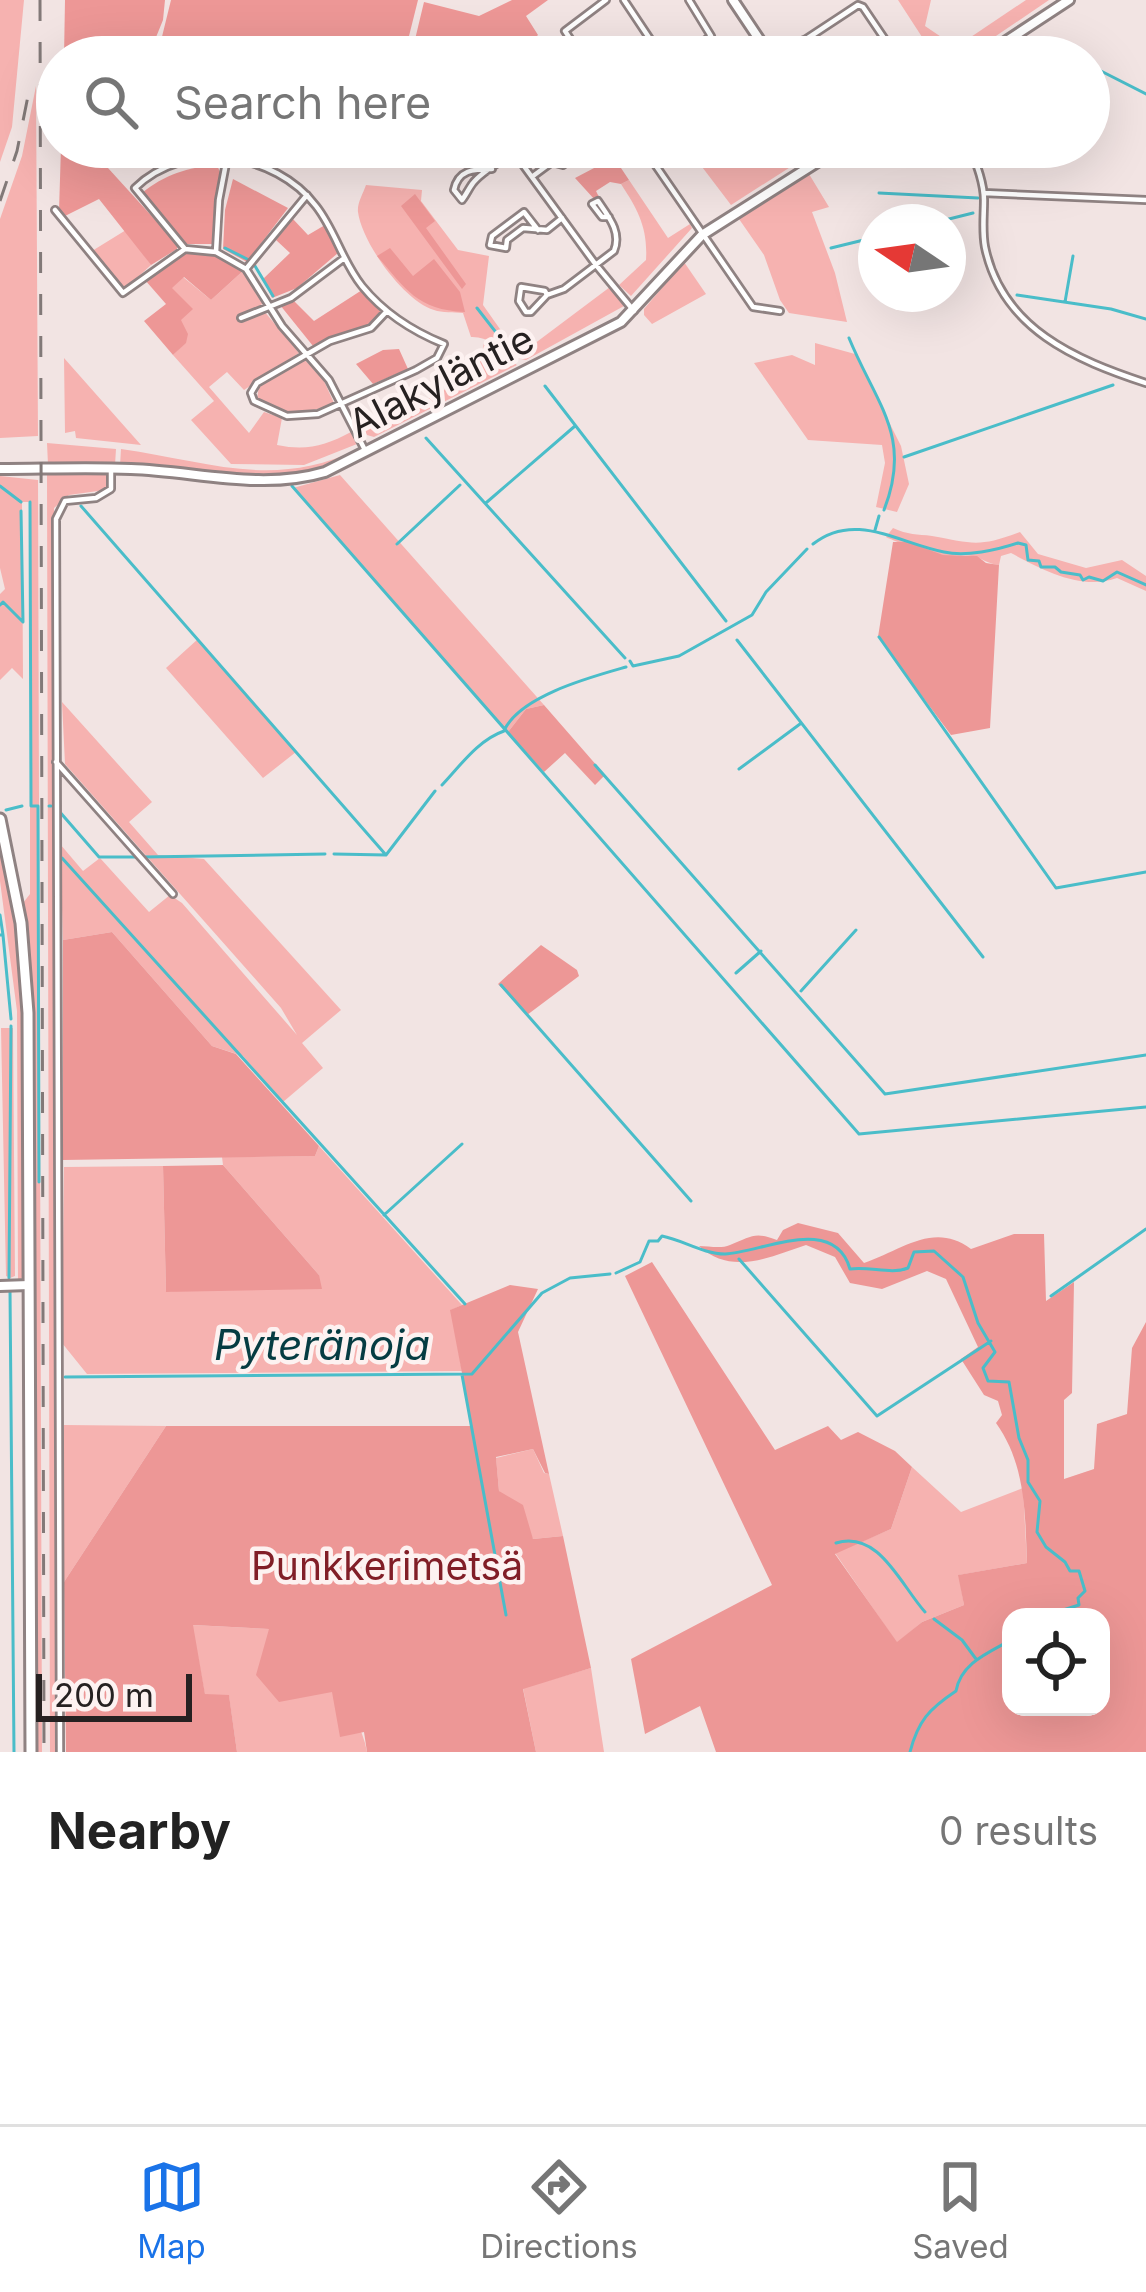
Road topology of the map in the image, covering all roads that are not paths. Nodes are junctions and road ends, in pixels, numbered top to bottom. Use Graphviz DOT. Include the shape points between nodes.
graph roads {
  1 [pos="606,0"];
  2 [pos="624,0"];
  3 [pos="689,0"];
  4 [pos="733,0"];
  5 [pos="1070,0"];
  6 [pos="568,36"];
  7 [pos="648,36"];
  8 [pos="711,36"];
  9 [pos="760,36"];
  10 [pos="811,36"];
  11 [pos="883,36"];
  12 [pos="1014,36"];
  13 [pos="166,168"];
  14 [pos="225,168"];
  15 [pos="269,168"];
  16 [pos="526,168"];
  17 [pos="543,168"];
  18 [pos="657,168"];
  19 [pos="805,168"];
  20 [pos="976,168"];
  21 [pos="491,169"];
  22 [pos="532,176"];
  23 [pos="984,193"];
  24 [pos="307,195"];
  25 [pos="1146,200"];
  26 [pos="55,210"];
  27 [pos="609,217"];
  28 [pos="562,218"];
  29 [pos="538,230"];
  30 [pos="702,235"];
  31 [pos="184,248"];
  32 [pos="216,252"];
  33 [pos="343,259"];
  34 [pos="596,265"];
  35 [pos="246,268"];
  36 [pos="547,295"];
  37 [pos="269,305"];
  38 [pos="387,311"];
  39 [pos="634,311"];
  40 [pos="780,311"];
  41 [pos="241,318"];
  42 [pos="307,354"];
  43 [pos="1146,383"];
  44 [pos="342,403"];
  45 [pos="366,452"];
  46 [pos="0,469"];
  47 [pos="111,469"];
  48 [pos="56,762"];
  49 [pos="0,819"];
  50 [pos="172,894"];
  51 [pos="29,1285"];
  52 [pos="0,1286"];
  53 [pos="31,1752"];
  54 [pos="60,1752"];
  1 -- 6 [label="street"];
  2 -- 7 [label="street"];
  3 -- 8 [label="street"];
  4 -- 9 [label="street"];
  5 -- 12 [label="street"];
  10 -- 11 [label="street" via="857,5"];
  13 -- 31 [label="street" via="135,188"];
  14 -- 32 [label="street"];
  15 -- 24 [label="street"];
  16 -- 22 [label="street"];
  17 -- 22 [label="street"];
  18 -- 30 [label="street"];
  19 -- 30 [label="street, Alakyläntie"];
  20 -- 23 [label="street"];
  21 -- 21 [label="street" via="462,200 454,190 471,169"];
  22 -- 28 [label="street"];
  23 -- 25 [label="street"];
  23 -- 43 [label="street" via="986,252 1029,322 1065,353"];
  24 -- 33 [label="street"];
  24 -- 35 [label="street"];
  26 -- 31 [label="street" via="123,293"];
  27 -- 34 [label="street" via="617,244"];
  28 -- 29 [label="street"];
  28 -- 34 [label="street"];
  29 -- 29 [label="street" via="524,228 506,248 490,245 524,212"];
  30 -- 39 [label="street, Alakyläntie"];
  30 -- 40 [label="street" via="753,307"];
  31 -- 32 [label="street"];
  32 -- 35 [label="street"];
  33 -- 37 [label="street"];
  33 -- 38 [label="street"];
  34 -- 36 [label="street"];
  34 -- 39 [label="street"];
  35 -- 37 [label="street"];
  36 -- 36 [label="street" via="531,312 519,302 521,287"];
  37 -- 41 [label="street"];
  37 -- 42 [label="street"];
  38 -- 42 [label="street" via="371,328"];
  38 -- 44 [label="street" via="444,344 437,358"];
  39 -- 45 [label="street, Alakyläntie"];
  42 -- 44 [label="street"];
  42 -- 44 [label="street" via="257,383 254,400 300,417"];
  44 -- 45 [label="street"];
  45 -- 47 [label="street, Alakyläntie" via="318,475 284,479"];
  46 -- 47 [label="street, Alakyläntie"];
  47 -- 48 [label="street" via="111,489 65,501 57,512"];
  48 -- 50 [label="street"];
  48 -- 54 [label="street"];
  49 -- 51 [label="main road" via="26,962"];
  51 -- 52 [label="street"];
  51 -- 53 [label="main road"];
}
